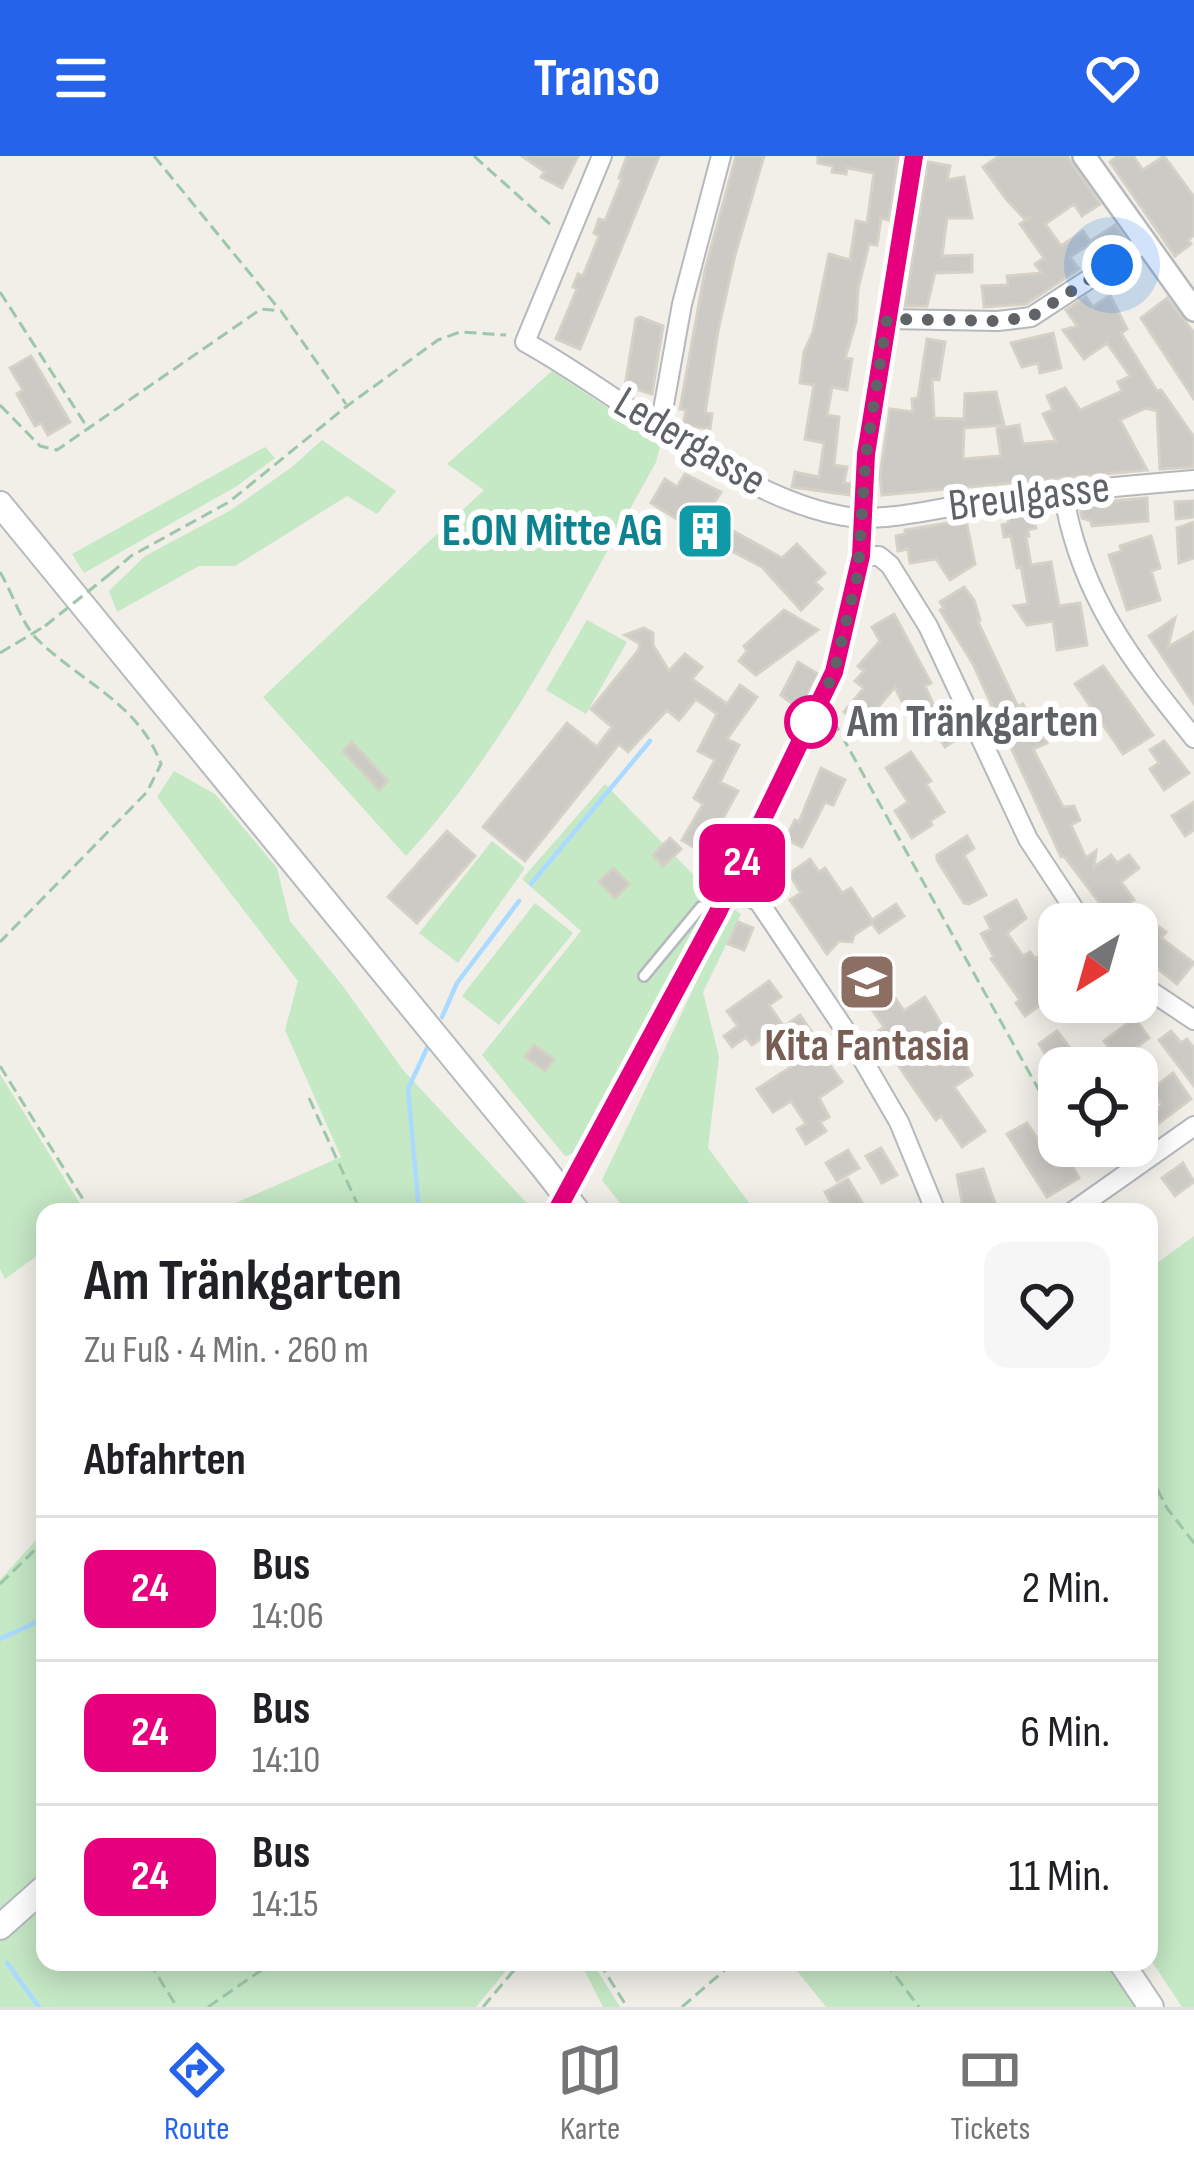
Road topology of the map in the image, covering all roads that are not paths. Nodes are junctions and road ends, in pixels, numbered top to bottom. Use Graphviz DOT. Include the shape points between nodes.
graph roads {
  1 [pos="602,156"];
  2 [pos="721,156"];
  3 [pos="914,156"];
  4 [pos="1090,158"];
  5 [pos="1146,242"];
  6 [pos="1194,310"];
  7 [pos="887,319"];
  8 [pos="656,425"];
  9 [pos="1194,480"];
  10 [pos="1063,491"];
  11 [pos="0,504"];
  12 [pos="864,518"];
  13 [pos="861,556"];
  14 [pos="1194,738"];
  15 [pos="730,886"];
  16 [pos="1070,903"];
  17 [pos="717,914"];
  18 [pos="644,976"];
  19 [pos="1158,996"];
  20 [pos="1194,1020"];
  21 [pos="1194,1126"];
  22 [pos="561,1203"];
  23 [pos="571,1203"];
  24 [pos="932,1203"];
  25 [pos="1085,1203"];
  26 [pos="36,1895"];
  27 [pos="0,1927"];
  28 [pos="1127,1971"];
  29 [pos="1151,2007"];
  1 -- 8 [label="street, Ledergasse" via="525,342"];
  2 -- 8 [label="street"];
  3 -- 7 [label="street"];
  4 -- 5 [label="street"];
  5 -- 6 [label="street"];
  5 -- 7 [label="street" via="1031,317"];
  7 -- 12 [label="street"];
  8 -- 12 [label="street, Ledergasse" via="785,498"];
  9 -- 10 [label="street, Breulgasse"];
  10 -- 12 [label="street, Breulgasse"];
  10 -- 14 [label="street" via="1114,634"];
  11 -- 23 [label="main road, bridge"];
  12 -- 13 [label="street"];
  13 -- 15 [label="street" via="841,649 818,707"];
  13 -- 16 [label="street" via="890,565 928,626 1028,838"];
  15 -- 17 [label="street"];
  15 -- 24 [label="street" via="759,902 849,1036"];
  17 -- 18 [label="lane" via="701,907"];
  17 -- 22 [label="street"];
  19 -- 20 [label="street"];
  21 -- 25 [label="street"];
  26 -- 27 [label="main road"];
  28 -- 29 [label="main road"];
}
